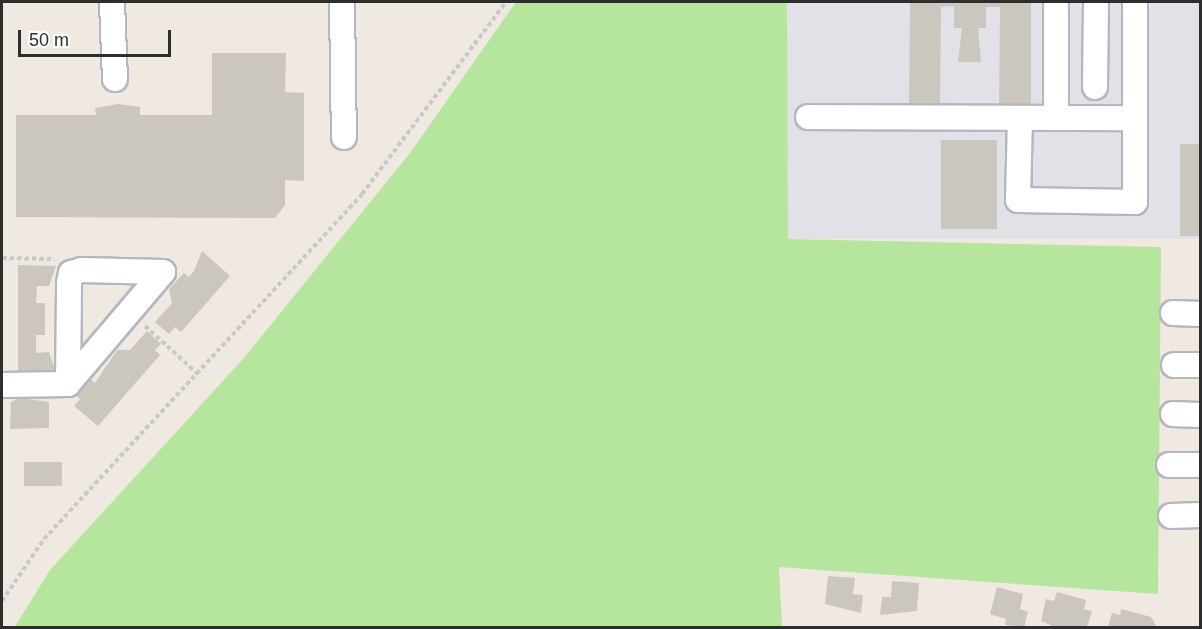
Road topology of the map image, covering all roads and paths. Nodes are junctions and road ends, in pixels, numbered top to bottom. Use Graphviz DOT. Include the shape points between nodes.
graph roads {
  1 [pos="112,2"];
  2 [pos="342,2"];
  3 [pos="506,2"];
  4 [pos="1056,2"];
  5 [pos="1096,2"];
  6 [pos="1135,2"];
  7 [pos="116,79"];
  8 [pos="1095,87"];
  9 [pos="808,117"];
  10 [pos="1020,118"];
  11 [pos="1056,118"];
  12 [pos="1135,118"];
  13 [pos="344,137"];
  14 [pos="2,258"];
  15 [pos="82,270"];
  16 [pos="128,311"];
  17 [pos="1173,313"];
  18 [pos="1200,314"];
  19 [pos="1174,365"];
  20 [pos="1200,365"];
  21 [pos="198,374"];
  22 [pos="68,384"];
  23 [pos="2,385"];
  24 [pos="1173,414"];
  25 [pos="1200,415"];
  26 [pos="1169,465"];
  27 [pos="1200,465"];
  28 [pos="1200,515"];
  29 [pos="1171,516"];
  30 [pos="2,601"];
  31 [pos="920,627"];
  32 [pos="982,627"];
  1 -- 7 [label="lane"];
  2 -- 13 [label="lane"];
  3 -- 21 [label="path" via="362,194"];
  4 -- 11 [label="lane"];
  5 -- 8 [label="lane"];
  6 -- 12 [label="lane"];
  9 -- 10 [label="lane"];
  10 -- 11 [label="lane"];
  10 -- 12 [label="lane" via="1018,200 1135,202"];
  11 -- 12 [label="lane"];
  14 -- 15 [label="path" via="70,259"];
  15 -- 16 [label="lane" via="163,272"];
  15 -- 22 [label="lane" via="71,273 69,282"];
  16 -- 21 [label="path"];
  16 -- 22 [label="lane"];
  17 -- 18 [label="lane"];
  19 -- 20 [label="lane"];
  21 -- 30 [label="path" via="44,539"];
  22 -- 23 [label="lane"];
  24 -- 25 [label="lane"];
  26 -- 27 [label="lane"];
  28 -- 29 [label="lane"];
  31 -- 32 [label="path"];
}
